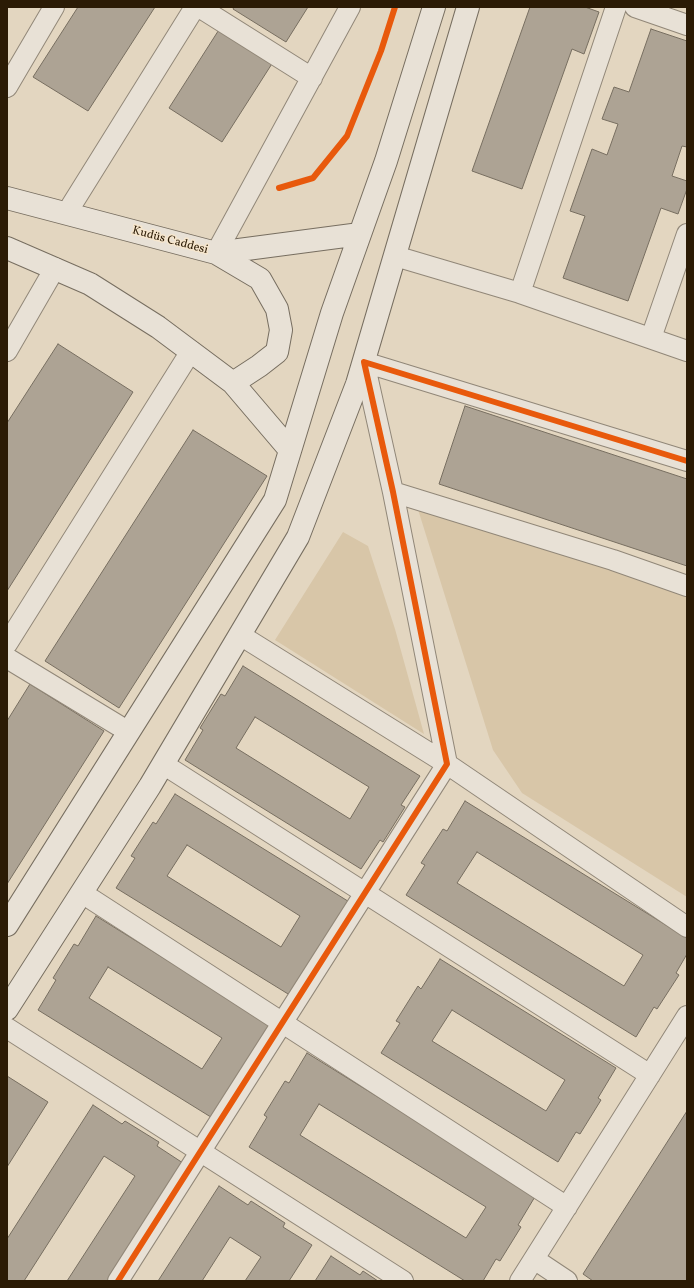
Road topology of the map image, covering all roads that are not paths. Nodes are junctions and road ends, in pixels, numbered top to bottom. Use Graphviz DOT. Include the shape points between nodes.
graph roads {
  1 [pos="54,7"];
  2 [pos="195,7"];
  3 [pos="199,7"];
  4 [pos="350,7"];
  5 [pos="434,7"];
  6 [pos="468,7"];
  7 [pos="616,7"];
  8 [pos="635,7"];
  9 [pos="687,25"];
  10 [pos="312,78"];
  11 [pos="7,87"];
  12 [pos="7,198"];
  13 [pos="66,214"];
  14 [pos="360,234"];
  15 [pos="687,234"];
  16 [pos="7,248"];
  17 [pos="216,253"];
  18 [pos="395,256"];
  19 [pos="55,268"];
  20 [pos="520,293"];
  21 [pos="651,338"];
  22 [pos="7,351"];
  23 [pos="191,351"];
  24 [pos="687,351"];
  25 [pos="364,362"];
  26 [pos="233,383"];
  27 [pos="290,450"];
  28 [pos="687,461"];
  29 [pos="393,492"];
  30 [pos="687,586"];
  31 [pos="240,635"];
  32 [pos="7,644"];
  33 [pos="7,658"];
  34 [pos="129,732"];
  35 [pos="163,764"];
  36 [pos="448,764"];
  37 [pos="82,893"];
  38 [pos="365,893"];
  39 [pos="7,925"];
  40 [pos="687,927"];
  41 [pos="7,1009"];
  42 [pos="687,1016"];
  43 [pos="283,1023"];
  44 [pos="7,1028"];
  45 [pos="650,1075"];
  46 [pos="201,1152"];
  47 [pos="567,1207"];
  48 [pos="534,1259"];
  49 [pos="118,1281"];
  50 [pos="404,1281"];
  51 [pos="520,1281"];
  52 [pos="567,1281"];
  1 -- 11 [label="street"];
  2 -- 13 [label="street"];
  3 -- 10 [label="street"];
  4 -- 10 [label="street"];
  5 -- 14 [label="street" via="386,161"];
  6 -- 18 [label="street"];
  7 -- 20 [label="street"];
  8 -- 9 [label="street"];
  10 -- 17 [label="street"];
  12 -- 13 [label="street, Kudüs Caddesi"];
  13 -- 17 [label="street, Kudüs Caddesi"];
  14 -- 17 [label="street, Kudüs Caddesi"];
  14 -- 27 [label="street" via="332,313"];
  15 -- 21 [label="street"];
  16 -- 19 [label="street"];
  17 -- 26 [label="street" via="260,280 277,309 281,330 277,352"];
  18 -- 20 [label="street"];
  18 -- 25 [label="street"];
  19 -- 22 [label="street"];
  19 -- 23 [label="street" via="90,284"];
  20 -- 21 [label="street"];
  21 -- 24 [label="street"];
  23 -- 26 [label="street"];
  23 -- 32 [label="street"];
  25 -- 28 [label="street"];
  25 -- 29 [label="street"];
  25 -- 31 [label="street" via="298,537"];
  26 -- 27 [label="street"];
  27 -- 34 [label="street" via="275,500"];
  29 -- 30 [label="street" via="613,560"];
  29 -- 36 [label="street"];
  31 -- 35 [label="street"];
  31 -- 36 [label="street"];
  33 -- 34 [label="street"];
  34 -- 39 [label="street"];
  35 -- 37 [label="street"];
  35 -- 38 [label="street"];
  36 -- 38 [label="street"];
  36 -- 40 [label="street"];
  37 -- 41 [label="street"];
  37 -- 43 [label="street"];
  38 -- 43 [label="street"];
  38 -- 45 [label="street"];
  42 -- 45 [label="street"];
  43 -- 46 [label="street"];
  43 -- 47 [label="street"];
  44 -- 46 [label="street"];
  45 -- 47 [label="street"];
  46 -- 49 [label="street"];
  46 -- 50 [label="street"];
  47 -- 48 [label="street"];
  48 -- 51 [label="street"];
  48 -- 52 [label="street"];
}
